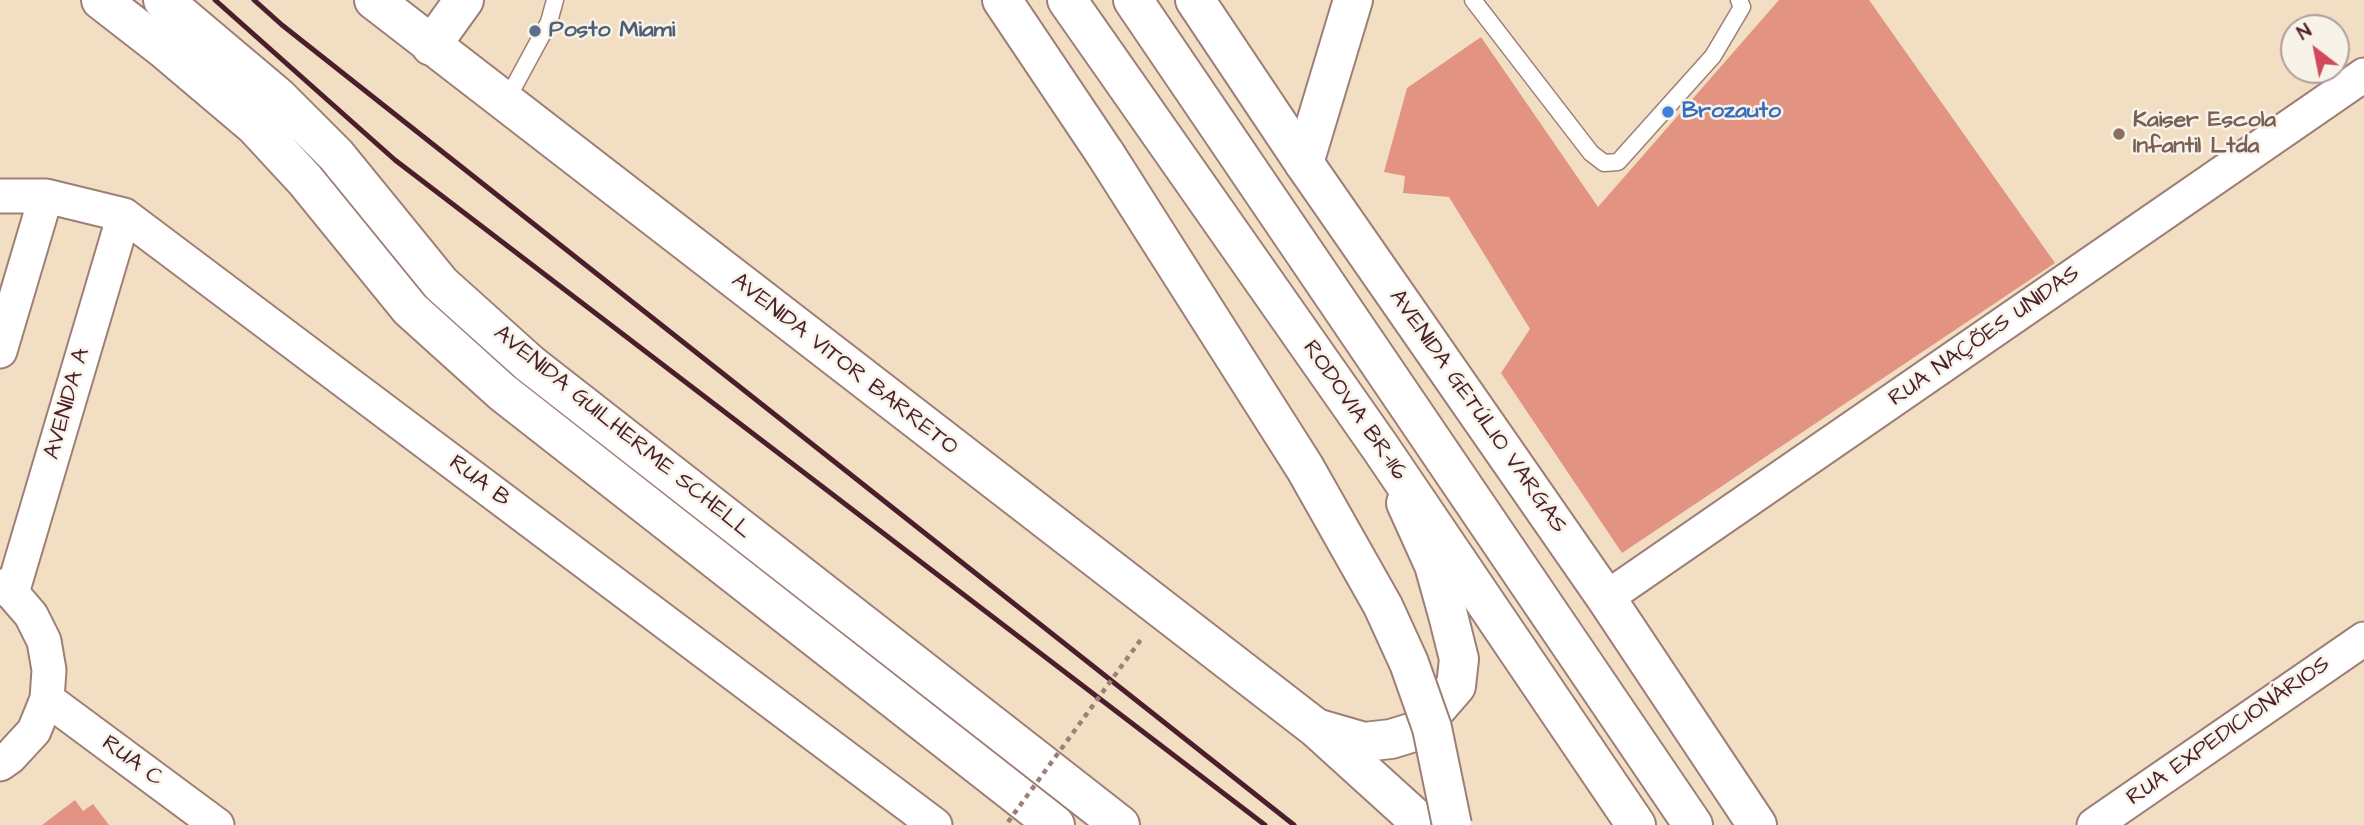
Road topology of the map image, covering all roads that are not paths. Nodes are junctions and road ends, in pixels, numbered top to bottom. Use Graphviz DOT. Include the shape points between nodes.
graph roads {
  1 [pos="101,0"];
  2 [pos="163,0"];
  3 [pos="374,0"];
  4 [pos="464,0"];
  5 [pos="555,0"];
  6 [pos="1002,0"];
  7 [pos="1066,0"];
  8 [pos="1133,0"];
  9 [pos="1195,0"];
  10 [pos="1353,0"];
  11 [pos="1473,0"];
  12 [pos="1739,0"];
  13 [pos="431,46"];
  14 [pos="2364,75"];
  15 [pos="505,103"];
  16 [pos="1304,163"];
  17 [pos="0,196"];
  18 [pos="46,196"];
  19 [pos="124,215"];
  20 [pos="0,351"];
  21 [pos="1380,447"];
  22 [pos="6,590"];
  23 [pos="1606,598"];
  24 [pos="2364,639"];
  25 [pos="47,699"];
  26 [pos="1316,728"];
  27 [pos="0,764"];
  28 [pos="217,825"];
  29 [pos="935,825"];
  30 [pos="1055,825"];
  31 [pos="1120,825"];
  32 [pos="1423,825"];
  33 [pos="1452,825"];
  34 [pos="1636,825"];
  35 [pos="1693,825"];
  36 [pos="1756,825"];
  37 [pos="2094,825"];
  1 -- 30 [label="main road, AVENIDA GUILHERME SCHELL" via="255,126 411,309 502,392"];
  2 -- 31 [label="main road, AVENIDA GUILHERME SCHELL" via="278,97 336,155 441,284 530,364"];
  3 -- 13 [label="main road, AVENIDA VITOR BARRETO"];
  4 -- 13 [label="main road"];
  5 -- 15 [label="lane" via="549,22"];
  6 -- 33 [label="main road, bridge" via="1305,468 1383,606 1432,728"];
  7 -- 21 [label="main road, RODOVIA BR-116"];
  8 -- 35 [label="main road, RODOVIA BR-116"];
  9 -- 16 [label="main road, AVENIDA GETÚLIO VARGAS"];
  10 -- 16 [label="main road"];
  11 -- 12 [label="lane" via="1591,153 1604,163 1618,162 1713,56 1742,7"];
  13 -- 15 [label="main road, AVENIDA VITOR BARRETO"];
  14 -- 23 [label="street, RUA NAÇÕES UNIDAS"];
  15 -- 26 [label="main road, AVENIDA VITOR BARRETO"];
  16 -- 23 [label="main road, AVENIDA GETÚLIO VARGAS"];
  17 -- 18 [label="street, RUA B"];
  18 -- 19 [label="street, RUA B"];
  18 -- 20 [label="street"];
  19 -- 22 [label="street, AVENIDA A"];
  19 -- 29 [label="street, RUA B"];
  21 -- 26 [label="main road, AVENIDA VITOR BARRETO" via="1434,565 1459,659 1456,686 1417,731 1404,735 1363,742"];
  21 -- 34 [label="main road, RODOVIA BR-116"];
  22 -- 25 [label="street" via="31,615 44,641"];
  23 -- 36 [label="main road, AVENIDA GETÚLIO VARGAS"];
  24 -- 37 [label="street, RUA EXPEDICIONÁRIOS"];
  25 -- 27 [label="street" via="34,731"];
  25 -- 28 [label="street, RUA C"];
  26 -- 32 [label="main road, AVENIDA VITOR BARRETO"];
}
